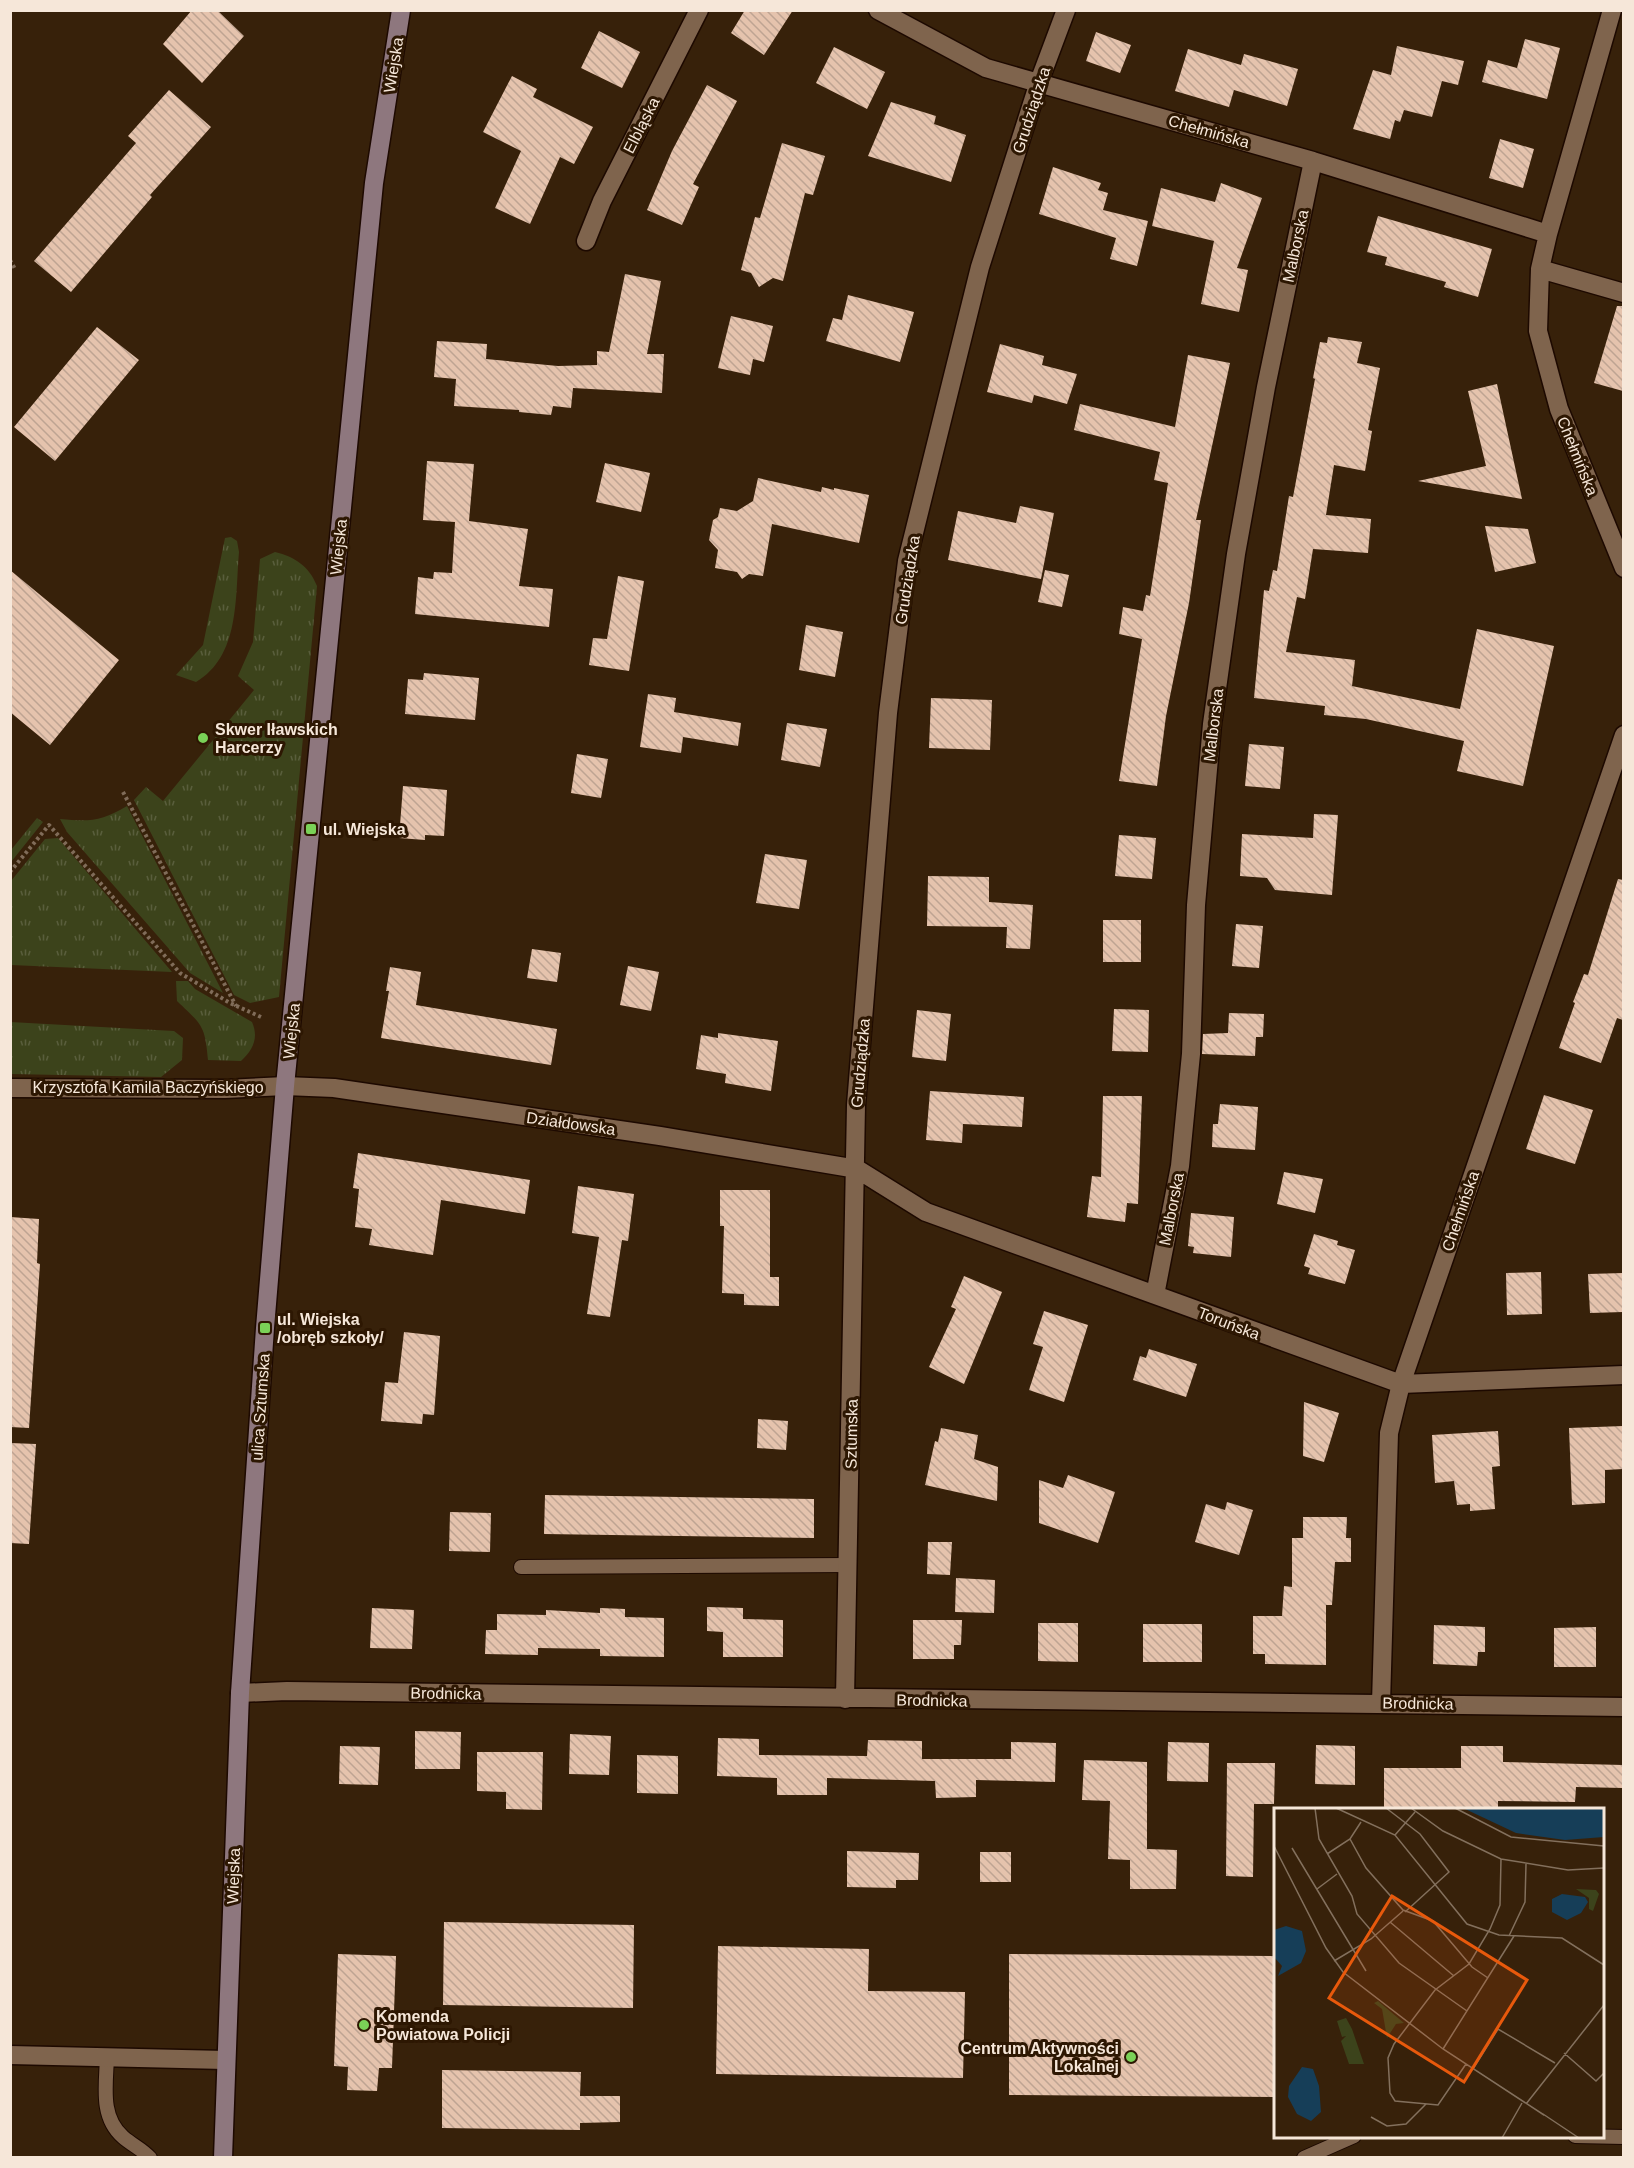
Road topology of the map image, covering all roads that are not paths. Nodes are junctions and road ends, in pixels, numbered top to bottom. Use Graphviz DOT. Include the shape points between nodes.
graph roads {
  1 [pos="401,10"];
  2 [pos="699,10"];
  3 [pos="878,10"];
  4 [pos="1066,10"];
  5 [pos="1612,10"];
  6 [pos="1039,82"];
  7 [pos="1313,161"];
  8 [pos="1548,234"];
  9 [pos="586,241"];
  10 [pos="1540,269"];
  11 [pos="1623,293"];
  12 [pos="1623,568"];
  13 [pos="1623,735"];
  14 [pos="285,1086"];
  15 [pos="10,1088"];
  16 [pos="856,1169"];
  17 [pos="1155,1295"];
  18 [pos="1623,1375"];
  19 [pos="1401,1384"];
  20 [pos="848,1565"];
  21 [pos="521,1568"];
  22 [pos="240,1693"];
  23 [pos="845,1699"];
  24 [pos="1381,1702"];
  25 [pos="1623,1707"];
  26 [pos="10,2055"];
  27 [pos="106,2057"];
  28 [pos="225,2060"];
  29 [pos="1604,2137"];
  30 [pos="1349,2138"];
  31 [pos="1623,2138"];
  32 [pos="150,2157"];
  33 [pos="223,2157"];
  34 [pos="1304,2157"];
  1 -- 14 [label="street, Wiejska" via="374,183"];
  2 -- 9 [label="street, Elbląska" via="602,201"];
  3 -- 6 [label="street, Chełmińska" via="986,68"];
  4 -- 6 [label="street, Grudziądzka"];
  5 -- 8 [label="street, Chełmińska"];
  6 -- 7 [label="street, Chełmińska"];
  6 -- 16 [label="street, Grudziądzka" via="980,267 907,561 888,713 856,1105"];
  7 -- 8 [label="street, Chełmińska"];
  7 -- 17 [label="street, Malborska" via="1238,542 1212,724 1180,1166"];
  8 -- 10 [label="street, Chełmińska"];
  10 -- 11 [label="street"];
  10 -- 12 [label="street, Chełmińska" via="1538,331 1559,409"];
  13 -- 19 [label="street, Chełmińska"];
  14 -- 15 [label="street, Krzysztofa Kamila Baczyńskiego"];
  14 -- 16 [label="street, Działdowska" via="334,1088"];
  14 -- 22 [label="street, ulica Sztumska"];
  16 -- 17 [label="street, Toruńska" via="926,1212"];
  16 -- 20 [label="street, Sztumska"];
  17 -- 19 [label="street, Toruńska"];
  18 -- 19 [label="street, Toruńska"];
  19 -- 24 [label="street, Chełmińska" via="1389,1433"];
  20 -- 21 [label="lane"];
  20 -- 23 [label="street, Sztumska"];
  22 -- 23 [label="street, Brodnicka" via="287,1690"];
  22 -- 28 [label="street, Wiejska"];
  23 -- 24 [label="street, Brodnicka"];
  24 -- 25 [label="street, Brodnicka"];
  26 -- 27 [label="street"];
  27 -- 28 [label="street"];
  27 -- 32 [label="lane" via="110,2122"];
  28 -- 33 [label="street, Wiejska"];
  29 -- 31 [label="lane"];
  30 -- 34 [label="lane"];
}
